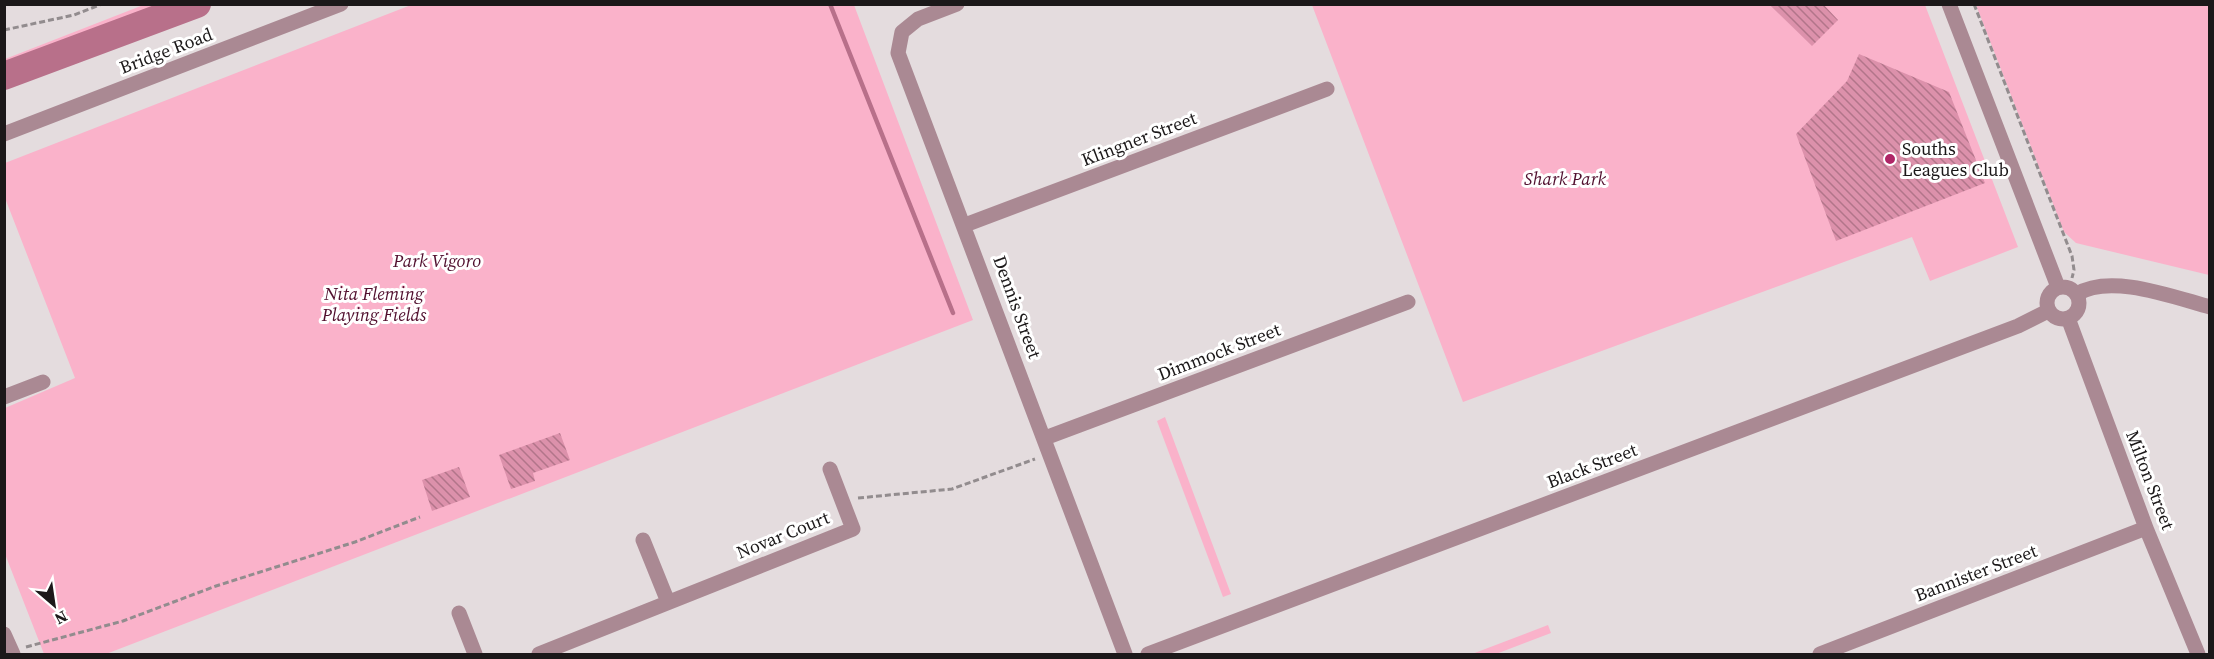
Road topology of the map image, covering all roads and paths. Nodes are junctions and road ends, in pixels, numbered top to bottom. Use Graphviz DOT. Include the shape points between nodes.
graph roads {
  1 [pos="102,4"];
  2 [pos="341,4"];
  3 [pos="957,4"];
  4 [pos="1949,4"];
  5 [pos="1974,4"];
  6 [pos="4,30"];
  7 [pos="1327,89"];
  8 [pos="4,134"];
  9 [pos="965,225"];
  10 [pos="2068,290"];
  11 [pos="1408,302"];
  12 [pos="2210,307"];
  13 [pos="2048,311"];
  14 [pos="2068,318"];
  15 [pos="43,382"];
  16 [pos="4,397"];
  17 [pos="1045,438"];
  18 [pos="1050,453"];
  19 [pos="830,469"];
  20 [pos="842,500"];
  21 [pos="420,517"];
  22 [pos="2146,528"];
  23 [pos="643,540"];
  24 [pos="668,602"];
  25 [pos="459,613"];
  26 [pos="4,634"];
  27 [pos="12,653"];
  28 [pos="475,654"];
  29 [pos="539,654"];
  30 [pos="1125,654"];
  31 [pos="1148,654"];
  32 [pos="1820,654"];
  33 [pos="2198,654"];
  1 -- 6 [label="path" via="74,15"];
  2 -- 8 [label="street, Bridge Road"];
  3 -- 9 [label="street, Dennis Street" via="918,19 902,32 898,53"];
  4 -- 10 [label="street"];
  5 -- 10 [label="path" via="2072,256 2074,270"];
  7 -- 9 [label="street, Klingner Street"];
  9 -- 17 [label="street, Dennis Street"];
  10 -- 12 [label="street" via="2104,284"];
  10 -- 13 [label="street" via="2047,296"];
  10 -- 14 [label="street" via="2078,309"];
  11 -- 17 [label="street, Dimmock Street"];
  13 -- 14 [label="street" via="2057,318"];
  13 -- 31 [label="street, Black Street" via="2018,326"];
  14 -- 22 [label="street, Milton Street"];
  15 -- 16 [label="street"];
  17 -- 18 [label="street, Dennis Street"];
  18 -- 20 [label="path" via="952,489"];
  18 -- 30 [label="street, Dennis Street"];
  19 -- 20 [label="street, Novar Court"];
  20 -- 24 [label="street, Novar Court" via="853,529"];
  21 -- 27 [label="path" via="123,621"];
  22 -- 32 [label="street, Bannister Street"];
  22 -- 33 [label="street, Milton Street"];
  23 -- 24 [label="street"];
  24 -- 29 [label="street, Novar Court"];
  25 -- 28 [label="street"];
  26 -- 27 [label="street"];
}
